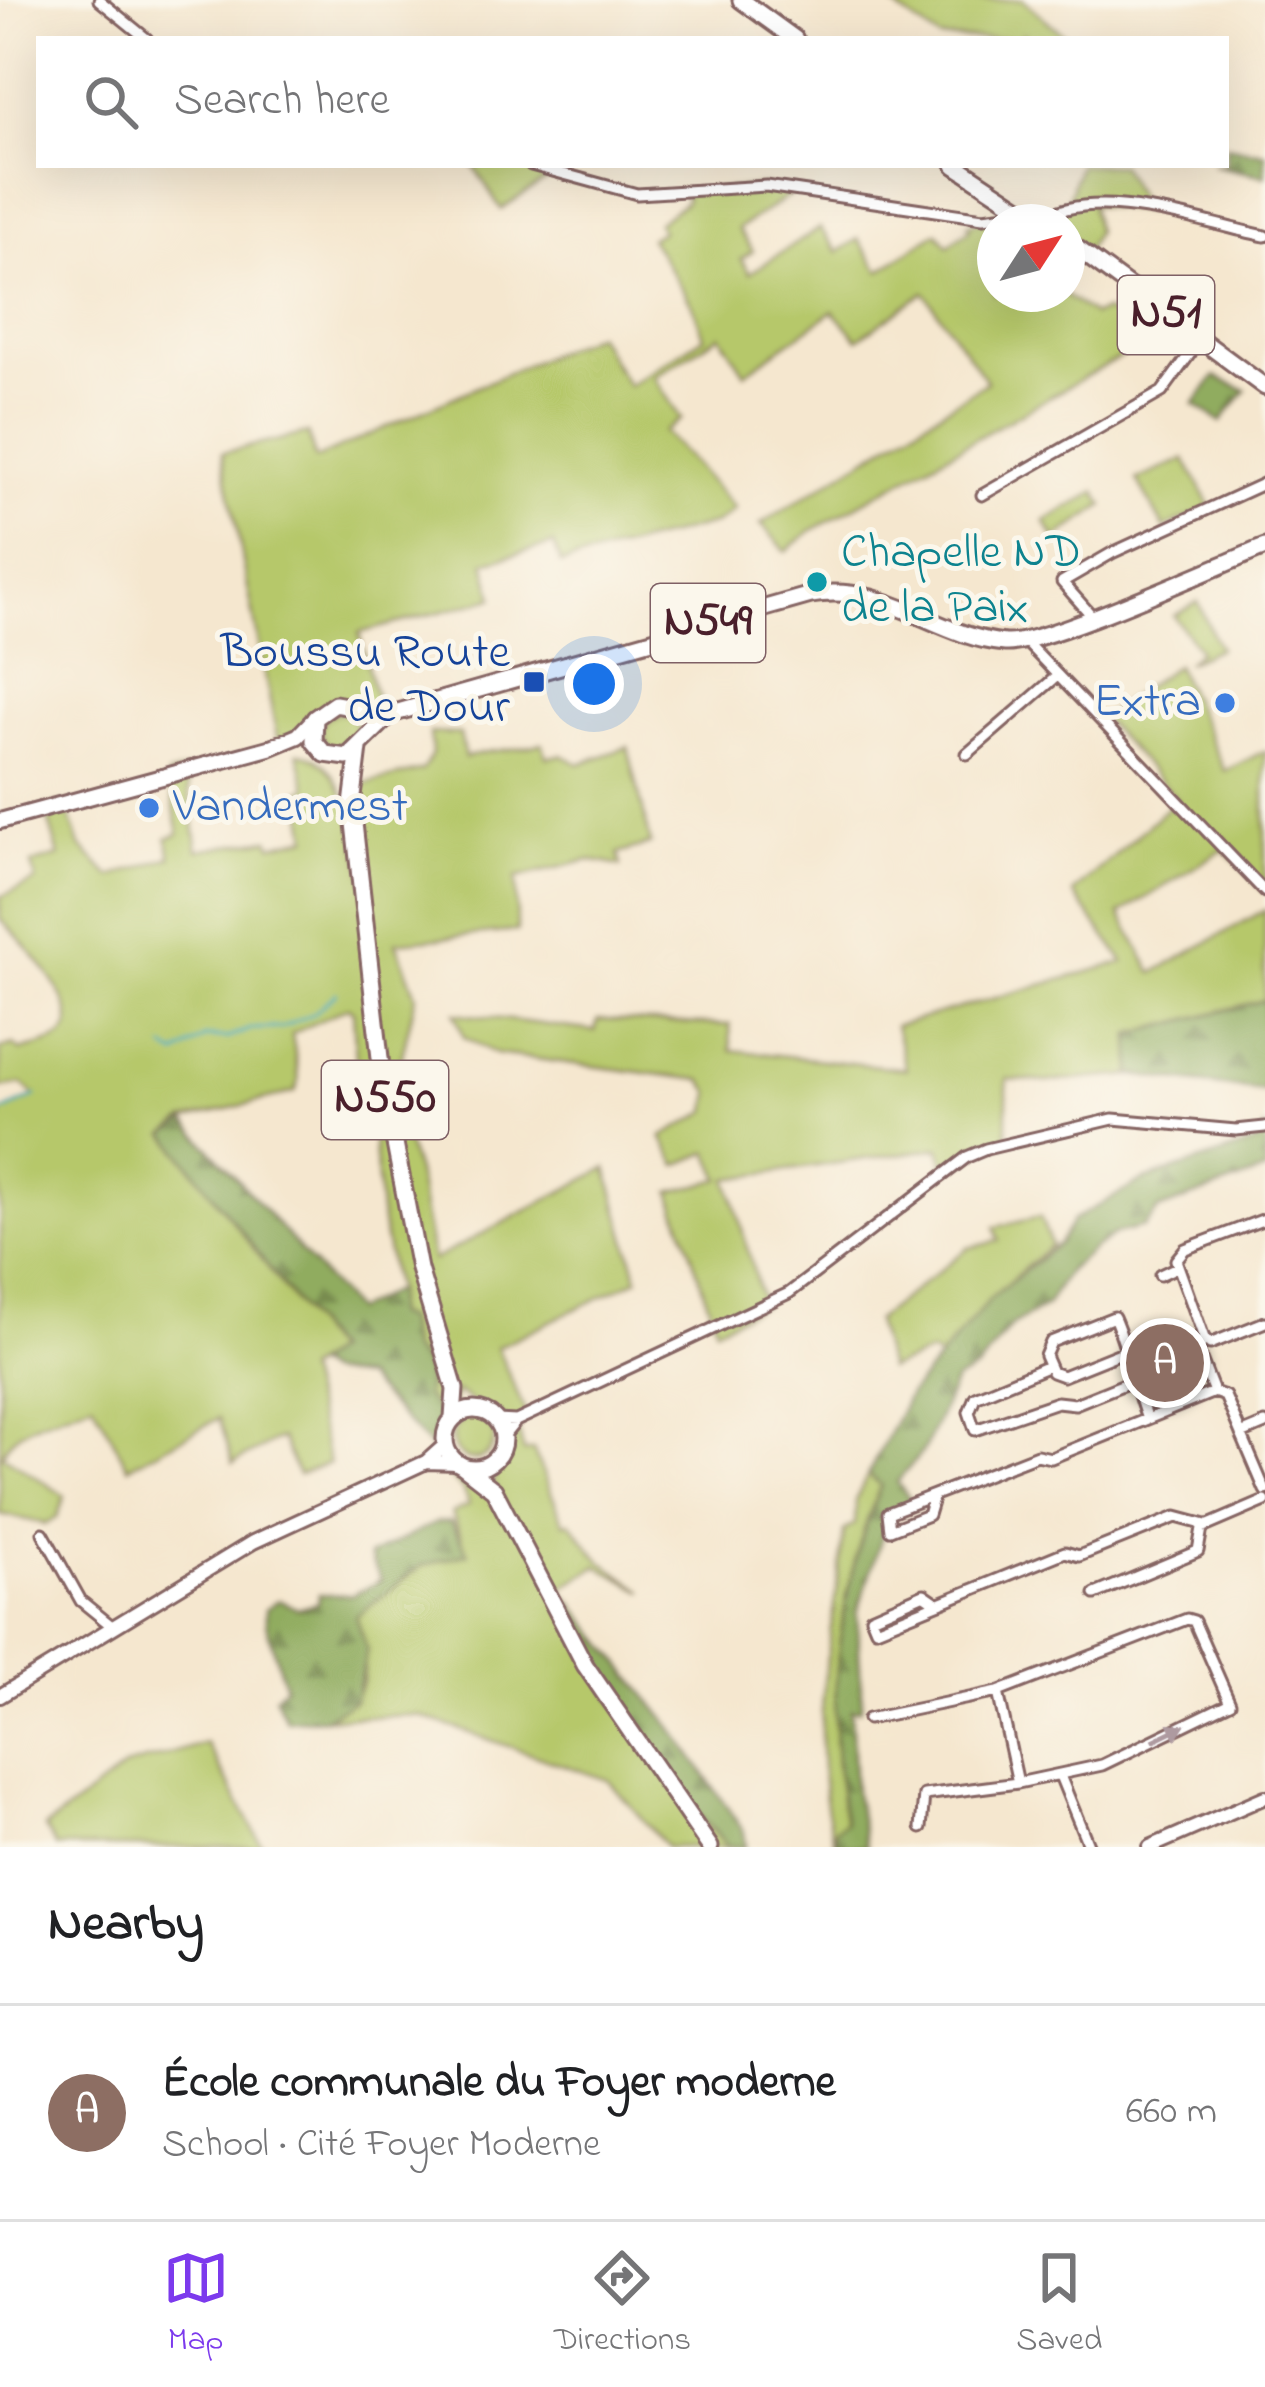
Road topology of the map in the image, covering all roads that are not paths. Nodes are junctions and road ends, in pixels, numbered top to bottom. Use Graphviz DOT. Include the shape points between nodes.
graph roads {
  1 [pos="99,0"];
  2 [pos="727,0"];
  3 [pos="741,0"];
  4 [pos="143,36"];
  5 [pos="777,36"];
  6 [pos="791,36"];
  7 [pos="542,168"];
  8 [pos="960,168"];
  9 [pos="974,168"];
  10 [pos="1015,204"];
  11 [pos="1018,204"];
  12 [pos="1085,205"];
  13 [pos="977,217"];
  14 [pos="1265,236"];
  15 [pos="1085,255"];
  16 [pos="1200,340"];
  17 [pos="1265,387"];
  18 [pos="1265,483"];
  19 [pos="982,495"];
  20 [pos="1265,547"];
  21 [pos="1092,616"];
  22 [pos="1024,640"];
  23 [pos="1056,676"];
  24 [pos="358,712"];
  25 [pos="391,714"];
  26 [pos="315,718"];
  27 [pos="362,743"];
  28 [pos="269,748"];
  29 [pos="321,751"];
  30 [pos="967,754"];
  31 [pos="352,805"];
  32 [pos="0,821"];
  33 [pos="1265,892"];
  34 [pos="1265,1126"];
  35 [pos="1265,1220"];
  36 [pos="1177,1267"];
  37 [pos="1160,1275"];
  38 [pos="1265,1322"];
  39 [pos="1204,1338"];
  40 [pos="1128,1350"];
  41 [pos="1049,1366"];
  42 [pos="1132,1381"];
  43 [pos="455,1389"];
  44 [pos="1214,1392"];
  45 [pos="477,1409"];
  46 [pos="453,1418"];
  47 [pos="1148,1419"];
  48 [pos="1265,1424"];
  49 [pos="501,1428"];
  50 [pos="1241,1434"];
  51 [pos="445,1445"];
  52 [pos="493,1461"];
  53 [pos="426,1462"];
  54 [pos="460,1464"];
  55 [pos="494,1490"];
  56 [pos="1265,1490"];
  57 [pos="934,1495"];
  58 [pos="1265,1501"];
  59 [pos="1206,1525"];
  60 [pos="43,1532"];
  61 [pos="1095,1594"];
  62 [pos="937,1603"];
  63 [pos="113,1627"];
  64 [pos="998,1692"];
  65 [pos="0,1696"];
  66 [pos="868,1719"];
  67 [pos="1061,1778"];
  68 [pos="1018,1784"];
  69 [pos="1265,1797"];
  70 [pos="921,1828"];
  71 [pos="710,1847"];
  72 [pos="1089,1847"];
  73 [pos="1150,1847"];
  1 -- 4 [label="street"];
  2 -- 5 [label="main road"];
  3 -- 6 [label="main road"];
  7 -- 13 [label="street" via="637,194 766,186"];
  8 -- 10 [label="main road"];
  9 -- 11 [label="main road"];
  12 -- 14 [label="street"];
  15 -- 16 [label="main road, N51"];
  16 -- 17 [label="main road, N51"];
  16 -- 19 [label="street" via="1162,392"];
  18 -- 21 [label="street" via="1062,582"];
  20 -- 21 [label="main road, N549"];
  21 -- 22 [label="main road, N549"];
  22 -- 23 [label="street"];
  22 -- 25 [label="main road, N549" via="1004,643 871,596 829,592"];
  23 -- 30 [label="street"];
  23 -- 33 [label="street"];
  24 -- 25 [label="main road, N549"];
  24 -- 26 [label="main road" via="335,704"];
  24 -- 27 [label="main road"];
  25 -- 27 [label="main road"];
  26 -- 28 [label="main road"];
  26 -- 29 [label="main road"];
  27 -- 29 [label="main road" via="347,757"];
  27 -- 31 [label="main road, N550"];
  28 -- 29 [label="main road"];
  28 -- 32 [label="main road"];
  29 -- 31 [label="main road, N550" via="341,770"];
  31 -- 43 [label="main road, N550" via="391,1141 418,1270"];
  34 -- 49 [label="street" via="1113,1119 986,1148 789,1293"];
  35 -- 36 [label="street" via="1185,1249"];
  36 -- 37 [label="street"];
  36 -- 39 [label="street"];
  38 -- 39 [label="street" via="1210,1344"];
  39 -- 44 [label="street" via="1198,1351"];
  40 -- 41 [label="street" via="1063,1376"];
  40 -- 41 [label="street" via="1114,1317 1051,1342"];
  40 -- 42 [label="street"];
  41 -- 42 [label="street" via="976,1397 969,1412 975,1430"];
  42 -- 47 [label="street"];
  43 -- 45 [label="main road"];
  43 -- 46 [label="main road, N550"];
  44 -- 47 [label="street"];
  44 -- 50 [label="street" via="1225,1396"];
  45 -- 46 [label="main road"];
  45 -- 49 [label="main road"];
  46 -- 51 [label="main road"];
  47 -- 57 [label="street"];
  48 -- 50 [label="street"];
  49 -- 52 [label="main road"];
  50 -- 56 [label="street"];
  51 -- 53 [label="street"];
  51 -- 54 [label="main road"];
  52 -- 54 [label="main road"];
  52 -- 55 [label="main road"];
  53 -- 54 [label="street"];
  53 -- 63 [label="street" via="253,1542"];
  54 -- 55 [label="main road"];
  55 -- 71 [label="main road" via="585,1665"];
  57 -- 57 [label="street" via="888,1513 890,1530 928,1515"];
  58 -- 59 [label="street"];
  59 -- 61 [label="street" via="1198,1551"];
  59 -- 62 [label="street" via="1176,1517"];
  60 -- 63 [label="street" via="81,1601"];
  62 -- 62 [label="street" via="924,1594 871,1617 876,1629"];
  63 -- 65 [label="street"];
  64 -- 66 [label="street"];
  67 -- 64 [label="street, one-way" via="1230,1703 1194,1621"];
  64 -- 68 [label="street"];
  67 -- 68 [label="street"];
  67 -- 72 [label="street"];
  68 -- 70 [label="street" via="924,1795"];
  69 -- 73 [label="street"];
}
